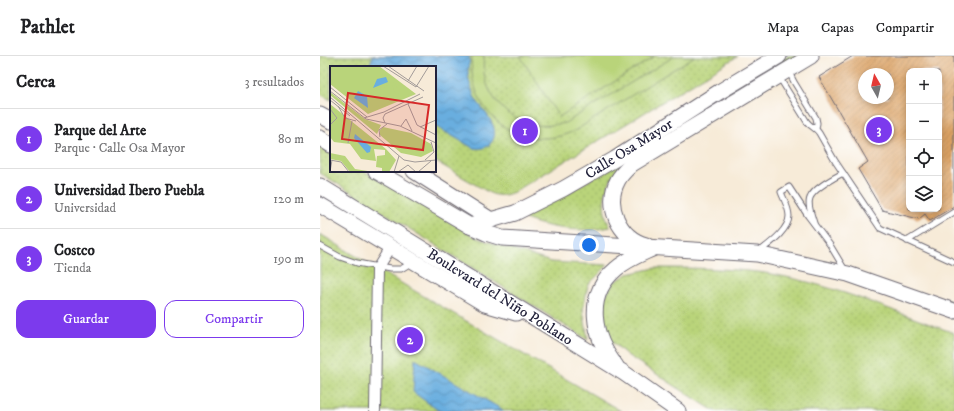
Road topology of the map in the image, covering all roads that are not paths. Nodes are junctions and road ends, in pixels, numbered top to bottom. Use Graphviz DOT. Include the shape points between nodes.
graph roads {
  1 [pos="779,56"];
  2 [pos="811,56"];
  3 [pos="784,73"];
  4 [pos="320,115"];
  5 [pos="330,120"];
  6 [pos="816,129"];
  7 [pos="320,138"];
  8 [pos="330,144"];
  9 [pos="378,172"];
  10 [pos="416,172"];
  11 [pos="843,173"];
  12 [pos="436,184"];
  13 [pos="320,186"];
  14 [pos="320,205"];
  15 [pos="954,212"];
  16 [pos="450,214"];
  17 [pos="491,220"];
  18 [pos="814,224"];
  19 [pos="470,226"];
  20 [pos="907,241"];
  21 [pos="320,246"];
  22 [pos="657,247"];
  23 [pos="390,248"];
  24 [pos="757,254"];
  25 [pos="414,262"];
  26 [pos="954,262"];
  27 [pos="378,267"];
  28 [pos="848,274"];
  29 [pos="954,311"];
  30 [pos="531,316"];
  31 [pos="624,373"];
  32 [pos="375,411"];
  33 [pos="678,411"];
  1 -- 17 [label="main road, Calle Osa Mayor" via="570,185 514,213"];
  2 -- 3 [label="main road, Calle Osa Mayor"];
  3 -- 6 [label="lane" via="807,122"];
  3 -- 6 [label="lane" via="794,82 816,118"];
  3 -- 22 [label="main road, Calle Osa Mayor" via="624,171 617,181 613,194 616,219 631,238"];
  4 -- 5 [label="main road"];
  6 -- 11 [label="lane"];
  7 -- 8 [label="main road"];
  9 -- 16 [label="main road"];
  10 -- 12 [label="main road"];
  11 -- 18 [label="lane" via="810,197"];
  11 -- 20 [label="lane" via="880,228"];
  12 -- 16 [label="main road"];
  12 -- 17 [label="main road"];
  13 -- 30 [label="main road, Boulevard del Niño Poblano"];
  14 -- 23 [label="main road"];
  15 -- 20 [label="lane"];
  16 -- 19 [label="main road"];
  17 -- 19 [label="main road, Calle Osa Mayor"];
  18 -- 24 [label="lane" via="789,187 781,192 788,208 788,222 773,241"];
  18 -- 28 [label="lane"];
  19 -- 22 [label="main road" via="502,238"];
  20 -- 26 [label="lane"];
  21 -- 27 [label="lane" via="340,257"];
  22 -- 24 [label="main road"];
  22 -- 31 [label="main road" via="639,254 615,269 596,300 596,325 599,336 609,357"];
  23 -- 25 [label="main road"];
  23 -- 27 [label="street"];
  24 -- 28 [label="main road"];
  25 -- 27 [label="lane" via="401,269"];
  25 -- 30 [label="main road" via="485,304"];
  27 -- 32 [label="street"];
  28 -- 29 [label="main road"];
  30 -- 31 [label="main road, Boulevard del Niño Poblano"];
  31 -- 33 [label="main road, Boulevard del Niño Poblano"];
}
